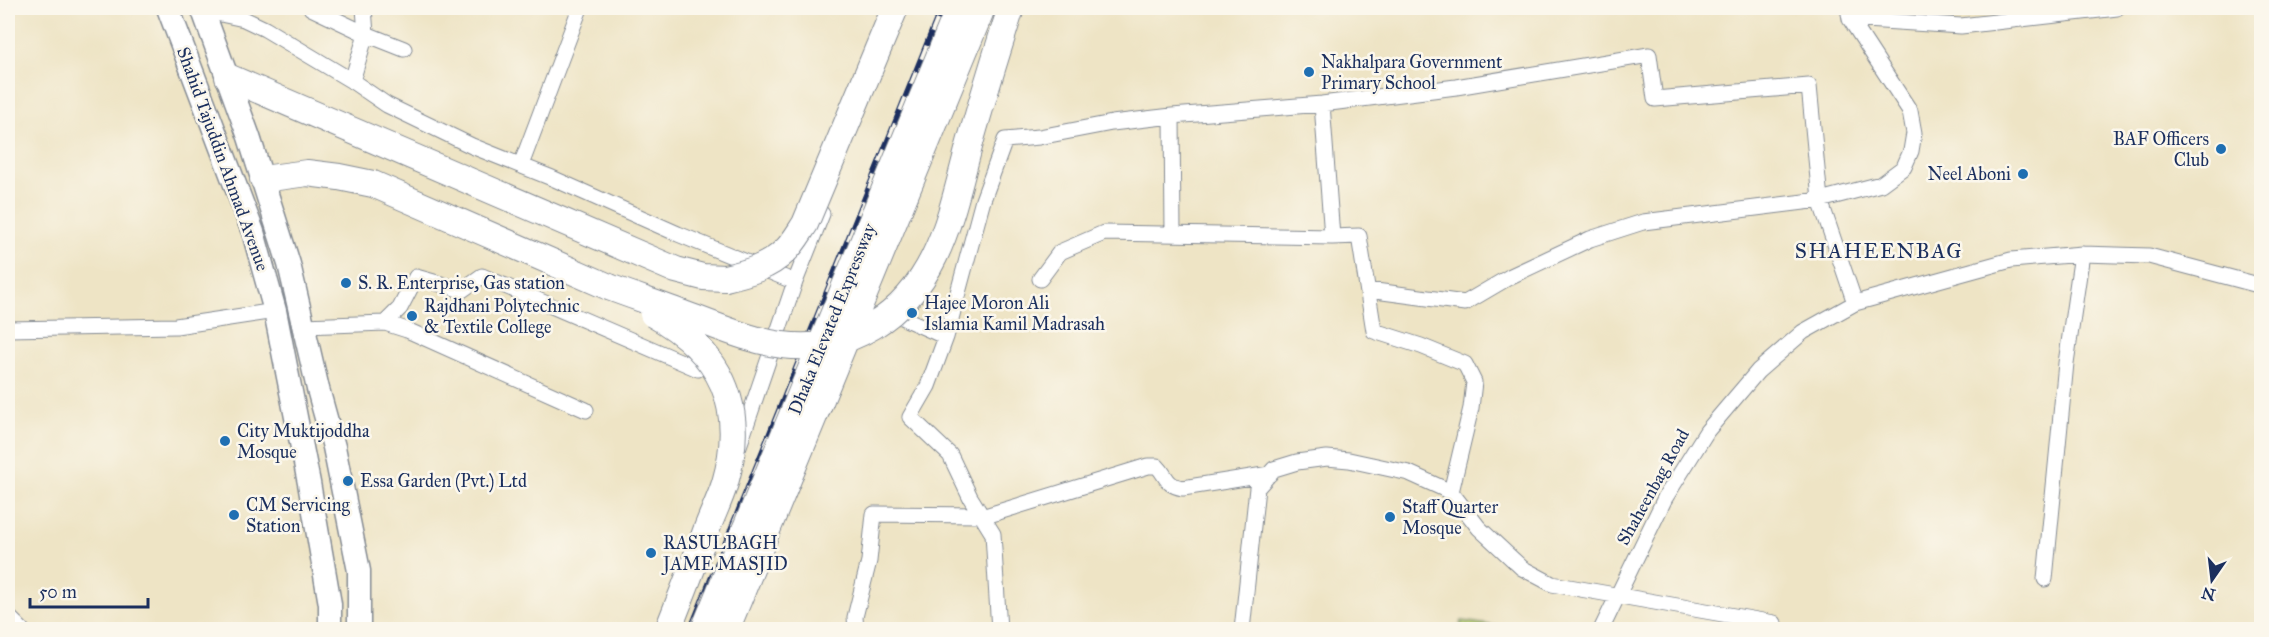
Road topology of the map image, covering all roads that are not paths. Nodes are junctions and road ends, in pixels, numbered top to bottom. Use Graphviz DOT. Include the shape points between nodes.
graph roads {
  1 [pos="168,8"];
  2 [pos="311,8"];
  3 [pos="364,8"];
  4 [pos="580,8"];
  5 [pos="895,8"];
  6 [pos="903,8"];
  7 [pos="959,8"];
  8 [pos="982,8"];
  9 [pos="1011,8"];
  10 [pos="2117,8"];
  11 [pos="202,9"];
  12 [pos="1849,13"];
  13 [pos="366,34"];
  14 [pos="404,49"];
  15 [pos="228,77"];
  16 [pos="352,81"];
  17 [pos="1322,104"];
  18 [pos="1172,116"];
  19 [pos="521,165"];
  20 [pos="263,179"];
  21 [pos="1820,200"];
  22 [pos="1173,234"];
  23 [pos="1332,237"];
  24 [pos="2082,254"];
  25 [pos="1040,279"];
  26 [pos="795,282"];
  27 [pos="2262,286"];
  28 [pos="609,288"];
  29 [pos="1368,290"];
  30 [pos="1854,303"];
  31 [pos="275,311"];
  32 [pos="892,313"];
  33 [pos="385,323"];
  34 [pos="304,326"];
  35 [pos="8,329"];
  36 [pos="946,337"];
  37 [pos="699,369"];
  38 [pos="586,410"];
  39 [pos="1270,474"];
  40 [pos="1451,492"];
  41 [pos="982,516"];
  42 [pos="2045,579"];
  43 [pos="1618,594"];
  44 [pos="8,616"];
  45 [pos="22,630"];
  46 [pos="330,630"];
  47 [pos="359,630"];
  48 [pos="667,630"];
  49 [pos="704,630"];
  50 [pos="715,630"];
  51 [pos="726,630"];
  52 [pos="856,630"];
  53 [pos="999,630"];
  54 [pos="1242,630"];
  55 [pos="1601,630"];
  56 [pos="1774,630"];
  1 -- 31 [label="main road, Shahid Tajuddin Ahmad Avenue" via="253,232"];
  2 -- 13 [label="street"];
  3 -- 13 [label="street"];
  4 -- 19 [label="street"];
  5 -- 15 [label="highway, bridge" via="805,224 785,251 754,271 725,278 676,270"];
  6 -- 26 [label="street"];
  7 -- 49 [label="highway, Dhaka Elevated Expressway, bridge"];
  8 -- 50 [label="street" via="898,228 789,458"];
  8 -- 51 [label="highway, Dhaka Elevated Expressway, bridge"];
  9 -- 28 [label="highway, bridge" via="941,241 923,279 882,321 843,341 823,346 781,345 739,335"];
  10 -- 12 [label="street" via="1961,26"];
  11 -- 15 [label="main road, Shahid Tajuddin Ahmad Avenue"];
  11 -- 16 [label="street" via="244,19 265,29"];
  12 -- 21 [label="street" via="1910,111 1914,133 1904,167 1881,184"];
  13 -- 14 [label="street"];
  13 -- 16 [label="street"];
  15 -- 20 [label="main road, Shahid Tajuddin Ahmad Avenue"];
  16 -- 19 [label="street" via="387,105"];
  17 -- 18 [label="street"];
  17 -- 21 [label="street" via="1456,87 1649,55 1655,99 1809,86"];
  17 -- 23 [label="street"];
  18 -- 22 [label="street"];
  18 -- 36 [label="street" via="1005,140 983,200"];
  19 -- 26 [label="street"];
  20 -- 28 [label="highway" via="307,173 373,184"];
  20 -- 34 [label="main road, Shahid Tajuddin Ahmad Avenue"];
  21 -- 29 [label="street" via="1643,222 1590,239 1511,276 1465,303"];
  21 -- 30 [label="street"];
  22 -- 23 [label="street"];
  22 -- 25 [label="street" via="1104,233 1059,252"];
  23 -- 29 [label="street" via="1359,236"];
  24 -- 27 [label="street, Shaheenbag Road" via="2149,256"];
  24 -- 30 [label="street, Shaheenbag Road" via="2011,260"];
  24 -- 42 [label="street" via="2066,363"];
  26 -- 48 [label="street" via="750,418"];
  28 -- 48 [label="highway, bridge" via="670,324 700,348 720,374 730,407 733,440 724,484"];
  29 -- 40 [label="street" via="1374,331 1465,364 1474,382"];
  30 -- 43 [label="street, Shaheenbag Road" via="1803,332 1758,371 1707,432 1665,498"];
  31 -- 35 [label="street" via="176,326"];
  31 -- 46 [label="main road, Shahid Tajuddin Ahmad Avenue" via="330,604"];
  32 -- 36 [label="street"];
  33 -- 34 [label="street"];
  33 -- 37 [label="street" via="400,308 416,277 462,290 482,276"];
  33 -- 38 [label="street"];
  34 -- 47 [label="main road, Shahid Tajuddin Ahmad Avenue" via="359,571"];
  36 -- 41 [label="street" via="928,386 910,417 950,455"];
  39 -- 40 [label="street" via="1297,462 1349,460 1409,473"];
  39 -- 41 [label="street" via="1183,488 1165,480 1157,466 1148,466"];
  39 -- 54 [label="street" via="1257,488"];
  40 -- 43 [label="street" via="1479,528 1522,568 1552,584"];
  41 -- 52 [label="street" via="874,514"];
  41 -- 53 [label="street" via="993,534"];
  43 -- 55 [label="street, Shaheenbag Road"];
  43 -- 56 [label="street" via="1774,623"];
  44 -- 45 [label="street"];
}
